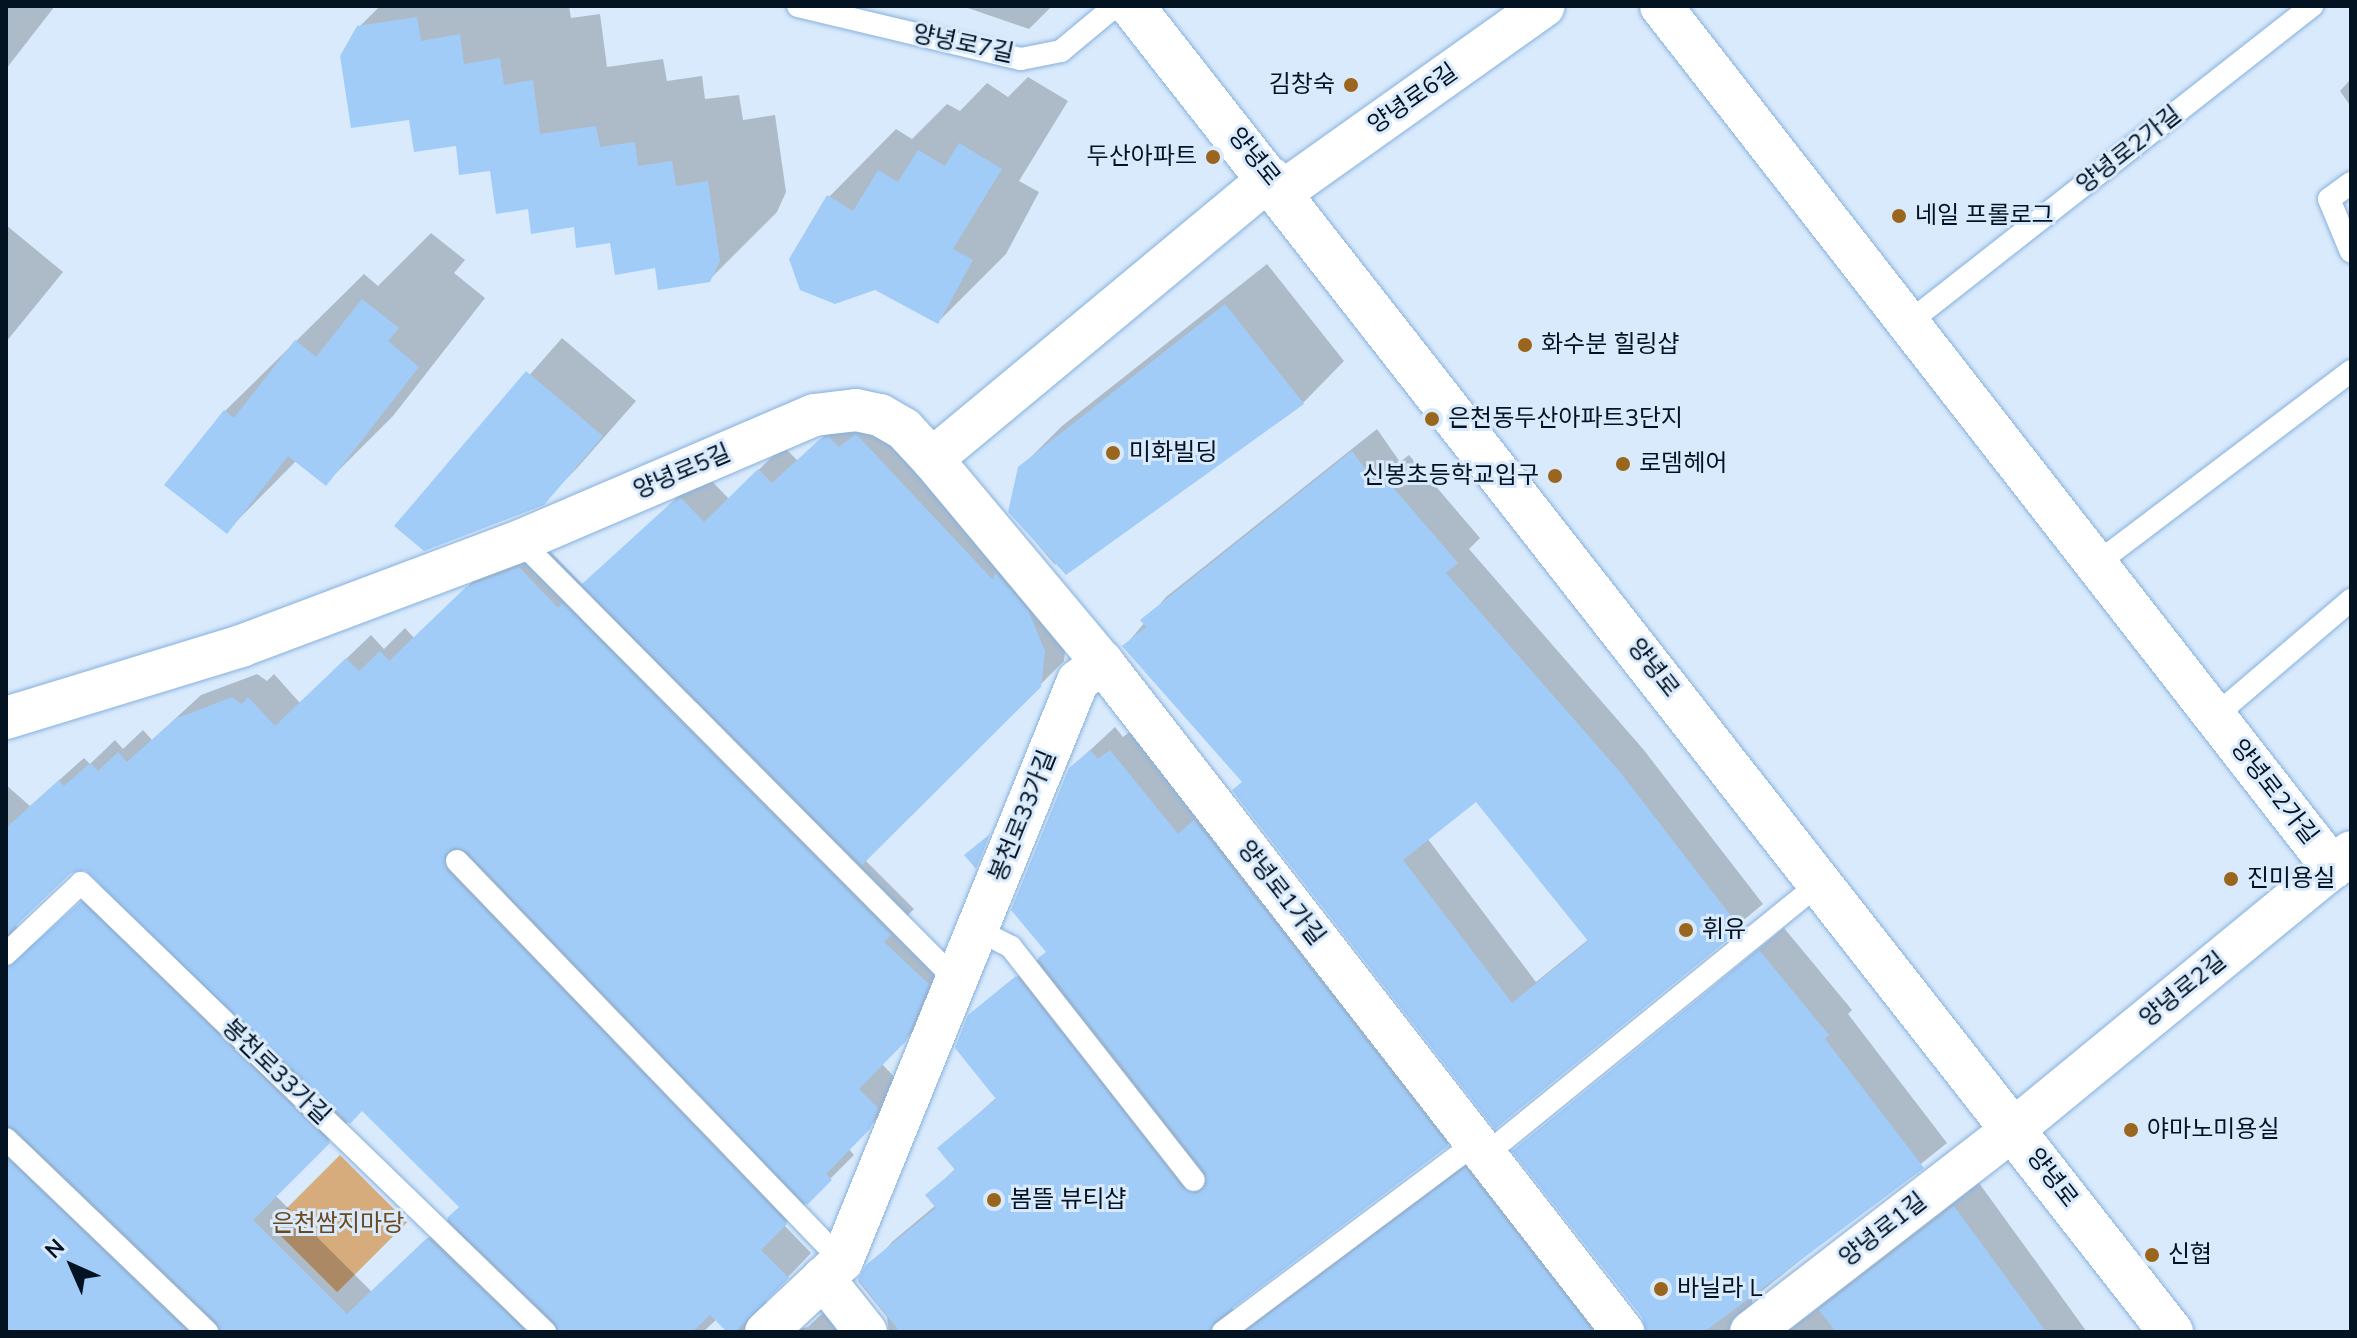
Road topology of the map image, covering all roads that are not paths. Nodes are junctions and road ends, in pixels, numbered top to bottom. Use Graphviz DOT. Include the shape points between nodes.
graph roads {
  1 [pos="798,6"];
  2 [pos="1115,6"];
  3 [pos="1132,6"];
  4 [pos="1544,6"];
  5 [pos="1661,6"];
  6 [pos="2312,6"];
  7 [pos="2351,183"];
  8 [pos="1276,185"];
  9 [pos="2351,252"];
  10 [pos="1908,323"];
  11 [pos="2351,371"];
  12 [pos="932,459"];
  13 [pos="520,541"];
  14 [pos="2096,564"];
  15 [pos="2351,600"];
  16 [pos="1102,662"];
  17 [pos="2215,716"];
  18 [pos="6,718"];
  19 [pos="2342,860"];
  20 [pos="457,861"];
  21 [pos="1821,882"];
  22 [pos="976,929"];
  23 [pos="6,954"];
  24 [pos="955,979"];
  25 [pos="2014,1129"];
  26 [pos="6,1139"];
  27 [pos="1480,1149"];
  28 [pos="1194,1180"];
  29 [pos="832,1270"];
  30 [pos="207,1332"];
  31 [pos="545,1332"];
  32 [pos="766,1332"];
  33 [pos="866,1332"];
  34 [pos="1223,1332"];
  35 [pos="1623,1332"];
  36 [pos="1751,1332"];
  37 [pos="2171,1332"];
  1 -- 2 [label="lane, 양녕로7길" via="1021,59 1061,51"];
  3 -- 8 [label="main road, 양녕로"];
  4 -- 8 [label="street, 양녕로6길"];
  5 -- 10 [label="street, 양녕로2가길"];
  6 -- 10 [label="lane, 양녕로2가길"];
  7 -- 9 [label="lane" via="2329,199"];
  8 -- 12 [label="street"];
  8 -- 21 [label="main road, 양녕로"];
  10 -- 14 [label="street, 양녕로2가길"];
  11 -- 14 [label="lane"];
  12 -- 13 [label="street, 양녕로5길" via="880,415 856,410 814,415"];
  12 -- 16 [label="street, 양녕로1가길"];
  13 -- 18 [label="street, 양녕로5길" via="241,646"];
  13 -- 24 [label="lane"];
  14 -- 17 [label="street, 양녕로2가길"];
  15 -- 17 [label="lane, 양녕로2가길"];
  16 -- 22 [label="street, 봉천로33가길" via="1078,681"];
  16 -- 27 [label="street, 양녕로1가길"];
  17 -- 19 [label="street, 양녕로2가길"];
  19 -- 25 [label="street, 양녕로2길"];
  20 -- 29 [label="lane"];
  21 -- 25 [label="main road, 양녕로"];
  21 -- 27 [label="lane"];
  22 -- 24 [label="street, 봉천로33가길"];
  22 -- 28 [label="lane" via="1011,947"];
  23 -- 31 [label="lane, 봉천로33가길" via="81,883"];
  24 -- 29 [label="street, 봉천로33가길"];
  25 -- 36 [label="street, 양녕로1길"];
  25 -- 37 [label="main road, 양녕로"];
  26 -- 30 [label="lane"];
  27 -- 34 [label="lane"];
  27 -- 35 [label="street, 양녕로1가길"];
  29 -- 32 [label="street, 봉천로33가길"];
  29 -- 33 [label="street"];
}
